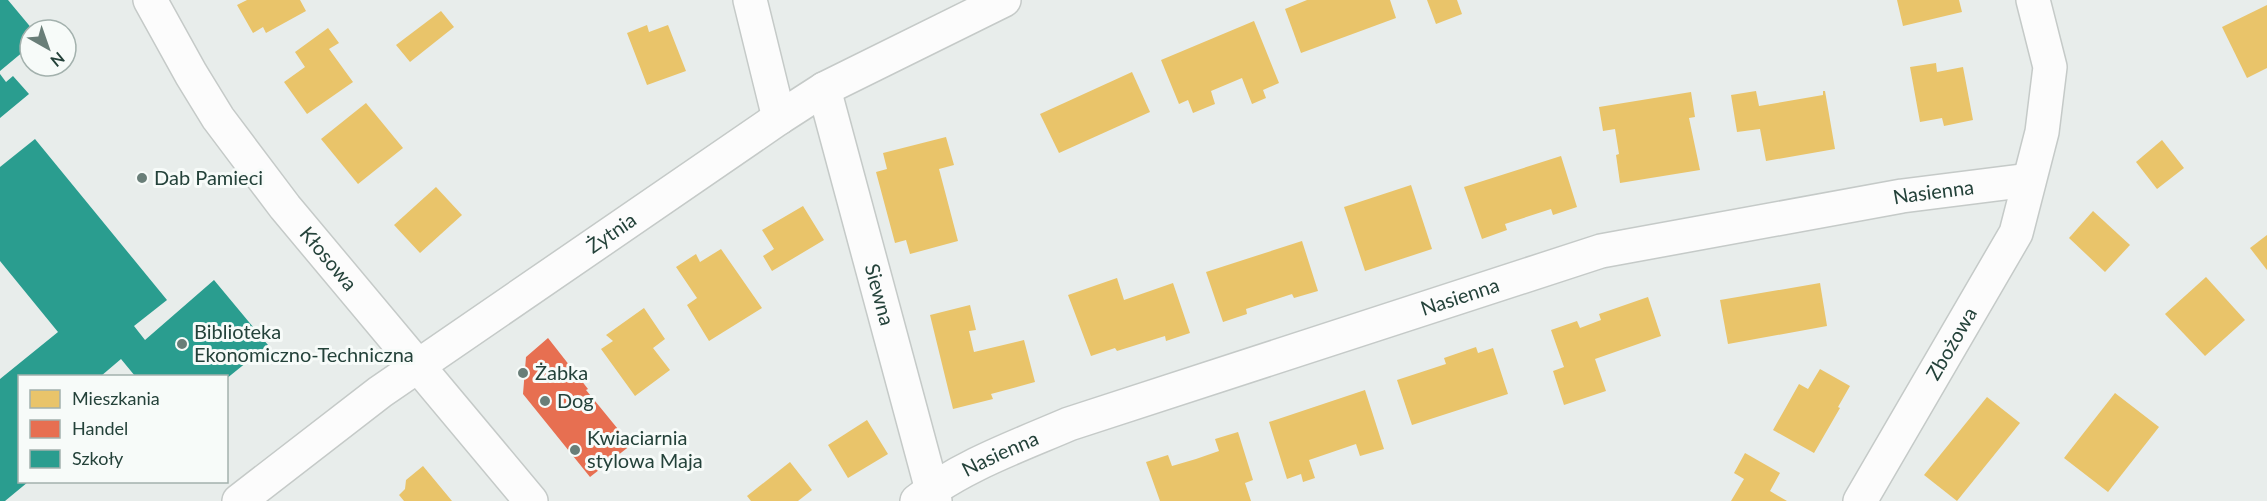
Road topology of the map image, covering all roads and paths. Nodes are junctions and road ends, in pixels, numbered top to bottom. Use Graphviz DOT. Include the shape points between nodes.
graph roads {
  1 [pos="150,0"];
  2 [pos="750,0"];
  3 [pos="1004,0"];
  4 [pos="2033,0"];
  5 [pos="824,89"];
  6 [pos="779,118"];
  7 [pos="2029,180"];
  8 [pos="419,366"];
  9 [pos="928,497"];
  10 [pos="239,501"];
  11 [pos="531,501"];
  12 [pos="1860,501"];
  1 -- 8 [label="street, Kłosowa" via="225,127 285,207"];
  2 -- 6 [label="street"];
  3 -- 5 [label="street, Żytnia"];
  4 -- 7 [label="street, Zbożowa" via="2050,67 2042,132"];
  5 -- 6 [label="street, Żytnia"];
  5 -- 9 [label="street, Siewna"];
  6 -- 8 [label="street, Żytnia"];
  7 -- 9 [label="street, Nasienna" via="1902,196 1601,251 1069,424 998,454"];
  7 -- 12 [label="street, Zbożowa" via="2016,233"];
  8 -- 10 [label="street, Żytnia"];
  8 -- 11 [label="street, Kłosowa"];
}
